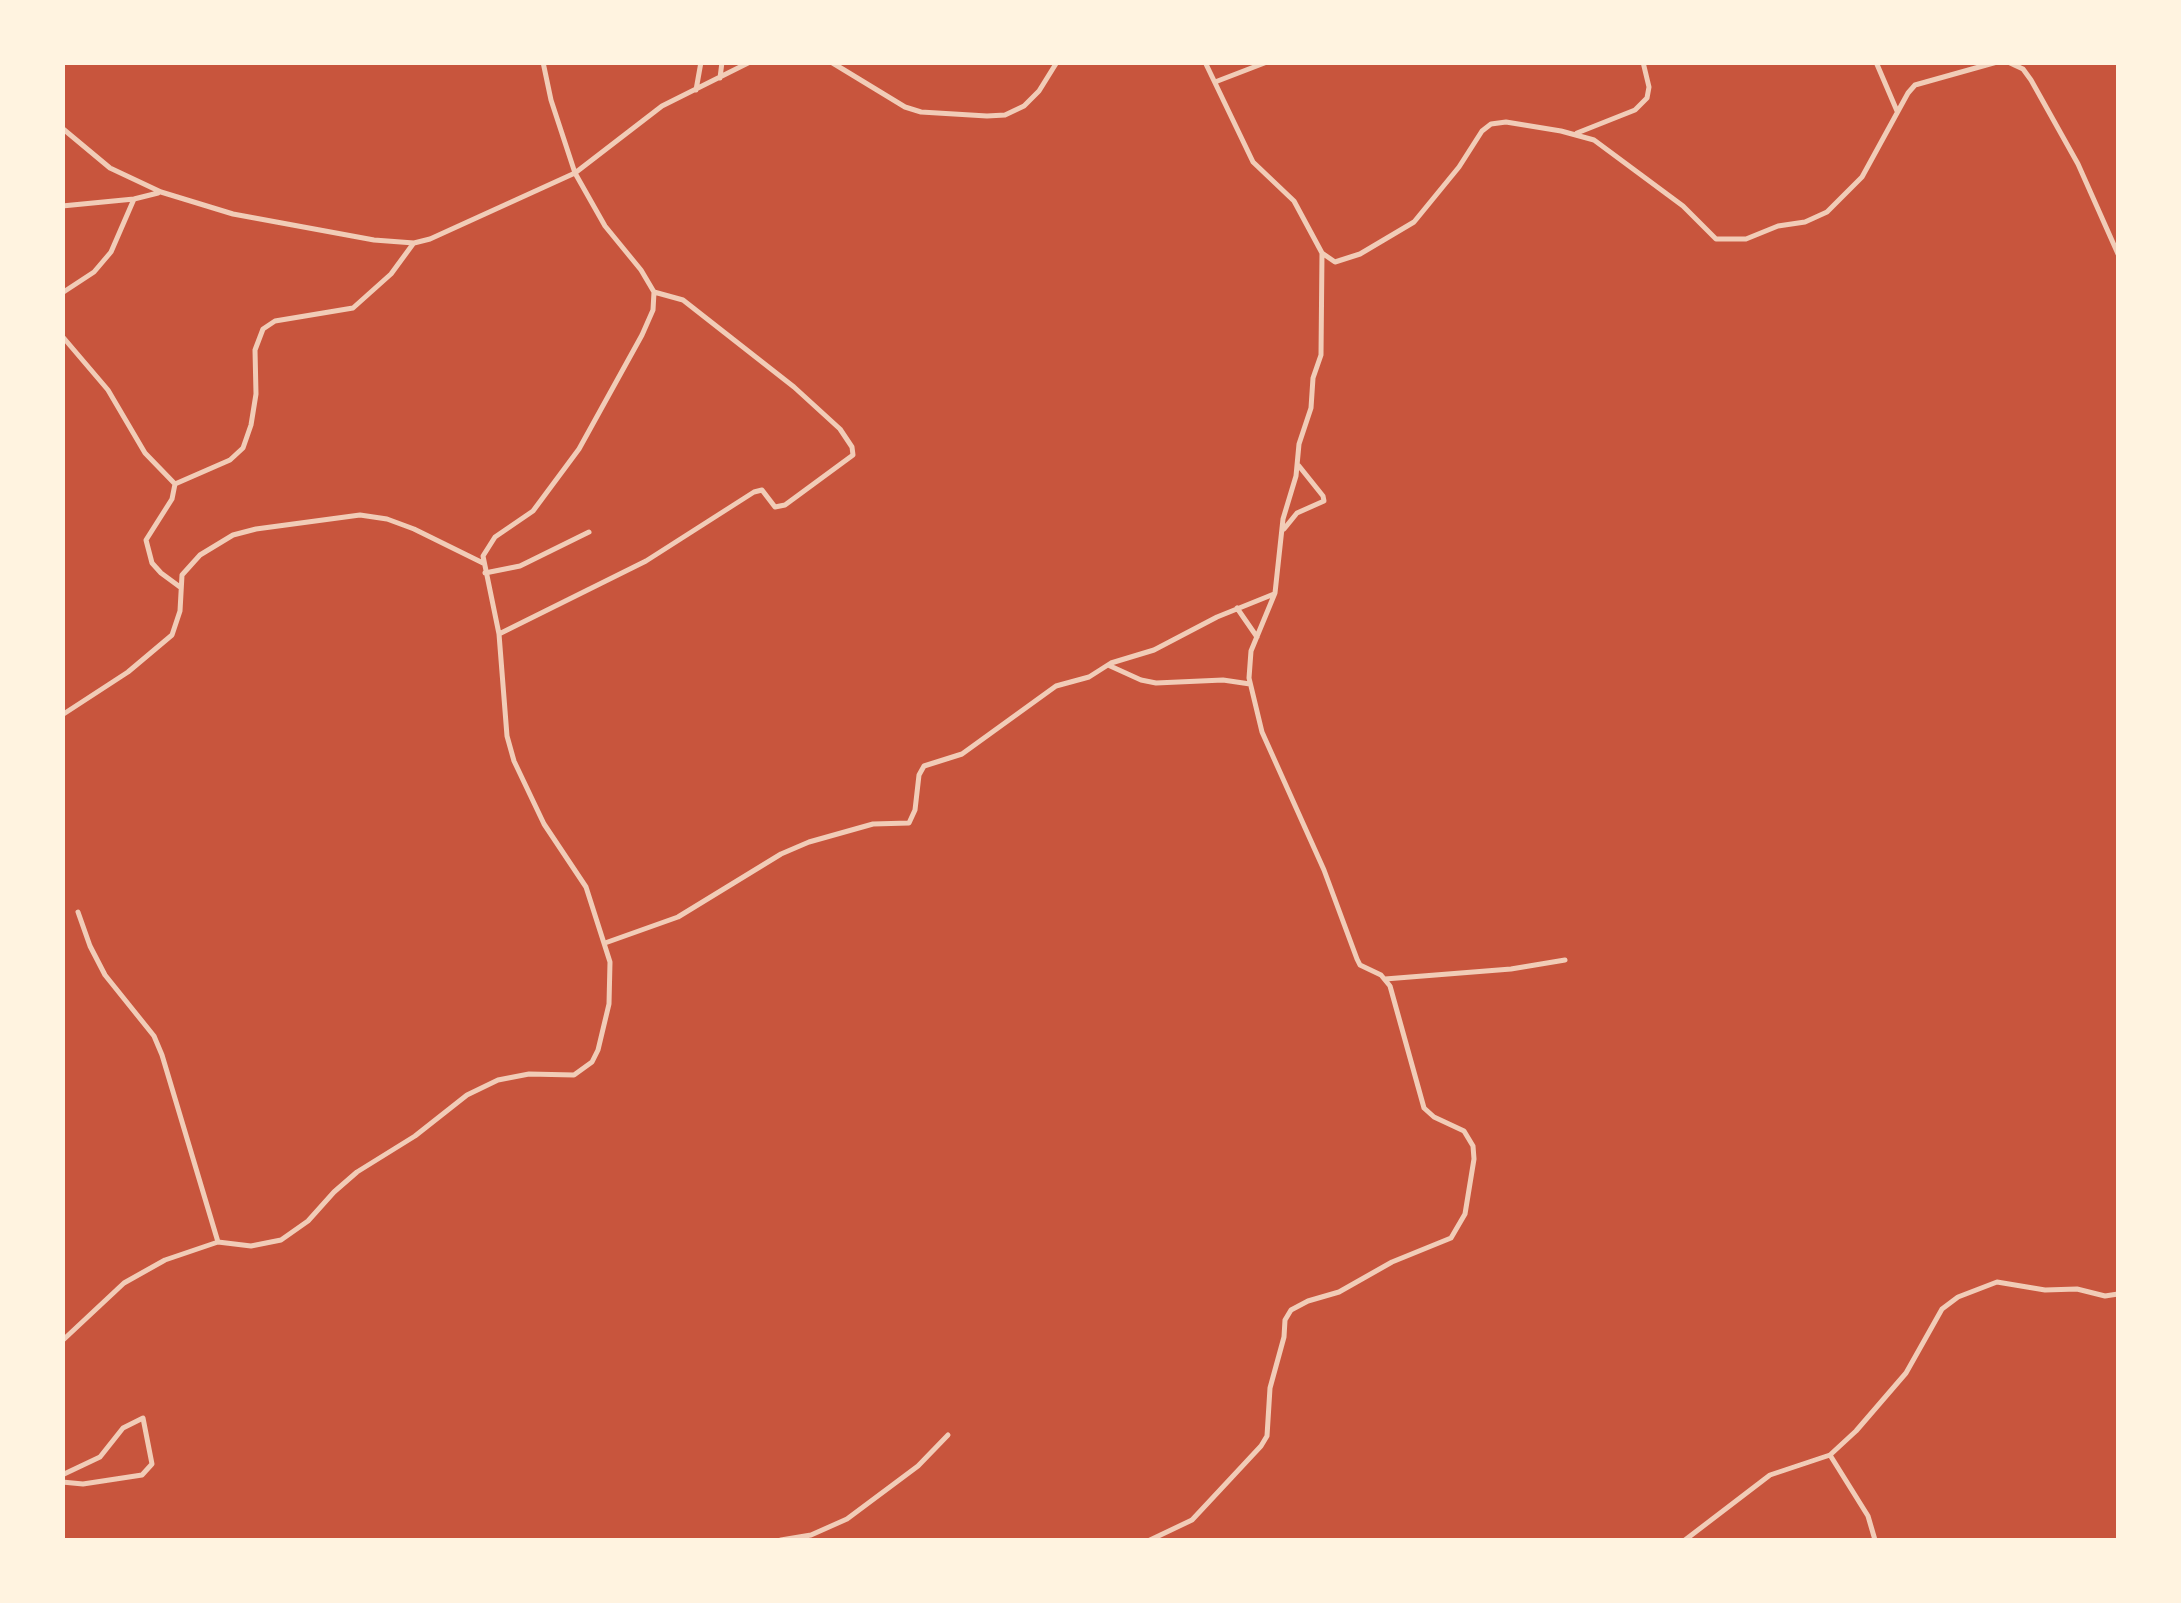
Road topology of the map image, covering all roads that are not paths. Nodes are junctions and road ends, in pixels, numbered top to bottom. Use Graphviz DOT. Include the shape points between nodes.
graph roads {
  1 [pos="534,62"];
  2 [pos="700,62"];
  3 [pos="722,62"];
  4 [pos="750,62"];
  5 [pos="832,62"];
  6 [pos="1057,62"];
  7 [pos="1205,62"];
  8 [pos="1267,62"];
  9 [pos="1643,62"];
  10 [pos="1876,62"];
  11 [pos="1997,62"];
  12 [pos="2008,62"];
  13 [pos="543,66"];
  14 [pos="720,78"];
  15 [pos="1215,82"];
  16 [pos="696,90"];
  17 [pos="1897,112"];
  18 [pos="62,128"];
  19 [pos="1574,134"];
  20 [pos="575,172"];
  21 [pos="162,192"];
  22 [pos="134,199"];
  23 [pos="62,206"];
  24 [pos="414,243"];
  25 [pos="1322,253"];
  26 [pos="2118,254"];
  27 [pos="1337,262"];
  28 [pos="1320,274"];
  29 [pos="62,292"];
  30 [pos="654,292"];
  31 [pos="62,336"];
  32 [pos="1298,464"];
  33 [pos="175,484"];
  34 [pos="1282,531"];
  35 [pos="589,532"];
  36 [pos="483,563"];
  37 [pos="485,572"];
  38 [pos="181,588"];
  39 [pos="1275,593"];
  40 [pos="1237,608"];
  41 [pos="499,634"];
  42 [pos="1257,637"];
  43 [pos="1108,665"];
  44 [pos="1250,684"];
  45 [pos="62,715"];
  46 [pos="78,912"];
  47 [pos="606,943"];
  48 [pos="1565,960"];
  49 [pos="1385,979"];
  50 [pos="218,1242"];
  51 [pos="2118,1294"];
  52 [pos="62,1341"];
  53 [pos="948,1435"];
  54 [pos="1830,1455"];
  55 [pos="62,1478"];
  56 [pos="780,1540"];
  57 [pos="1150,1540"];
  58 [pos="1685,1540"];
  59 [pos="1875,1540"];
  1 -- 13 [label="street"];
  2 -- 16 [label="street"];
  3 -- 14 [label="street"];
  4 -- 14 [label="street"];
  5 -- 6 [label="street" via="921,112 987,116 1024,106"];
  7 -- 15 [label="street"];
  8 -- 15 [label="street"];
  9 -- 19 [label="street" via="1647,98 1635,110"];
  10 -- 17 [label="street"];
  11 -- 17 [label="street" via="1915,85"];
  12 -- 26 [label="street" via="2031,80"];
  13 -- 20 [label="street"];
  14 -- 16 [label="street"];
  15 -- 25 [label="street" via="1252,162 1294,201"];
  16 -- 20 [label="street" via="642,119"];
  17 -- 19 [label="street" via="1862,177 1827,212 1732,240 1709,235 1666,193 1594,140"];
  18 -- 21 [label="street" via="110,168"];
  19 -- 27 [label="street" via="1491,124 1414,222"];
  20 -- 24 [label="street"];
  20 -- 30 [label="street"];
  21 -- 22 [label="street"];
  21 -- 24 [label="street" via="232,214"];
  22 -- 23 [label="street"];
  22 -- 29 [label="street" via="112,252"];
  24 -- 33 [label="street" via="352,308 275,321 263,329 243,448"];
  25 -- 27 [label="street"];
  25 -- 28 [label="street"];
  27 -- 28 [label="street"];
  28 -- 32 [label="street" via="1321,355"];
  30 -- 36 [label="street" via="642,335 580,449 533,512 495,537"];
  30 -- 41 [label="street" via="684,300 794,387 840,429 852,455 785,506 775,506 762,490 754,492 631,569"];
  31 -- 33 [label="street"];
  32 -- 34 [label="street"];
  32 -- 34 [label="street" via="1324,501 1297,513"];
  33 -- 38 [label="street" via="146,551"];
  34 -- 39 [label="street"];
  35 -- 37 [label="street" via="520,566"];
  36 -- 37 [label="street"];
  36 -- 38 [label="street" via="414,529 360,515 233,535 189,564"];
  37 -- 41 [label="street"];
  38 -- 45 [label="street" via="172,635"];
  39 -- 40 [label="street"];
  39 -- 42 [label="street"];
  40 -- 42 [label="street"];
  40 -- 43 [label="street"];
  41 -- 47 [label="street" via="514,761 544,824 586,887"];
  42 -- 44 [label="street" via="1248,660"];
  43 -- 44 [label="street" via="1141,680"];
  43 -- 47 [label="street" via="1042,694 962,754 924,766 909,824 873,824 809,842 678,918"];
  44 -- 49 [label="street" via="1262,732 1357,959"];
  46 -- 50 [label="street" via="105,975 154,1036"];
  47 -- 50 [label="street" via="609,1004 598,1050 585,1069 483,1086 357,1172 281,1240 250,1246"];
  48 -- 49 [label="street"];
  49 -- 57 [label="street" via="1424,1108 1464,1130 1473,1146 1466,1214 1451,1238 1292,1310 1284,1320 1261,1446 1192,1520"];
  50 -- 52 [label="street" via="124,1284"];
  51 -- 54 [label="street" via="1998,1282 1958,1296 1942,1309 1906,1373"];
  53 -- 56 [label="street" via="847,1519"];
  54 -- 58 [label="street" via="1770,1475"];
  54 -- 59 [label="street" via="1868,1516"];
  55 -- 55 [label="street" via="83,1484 142,1475 152,1464 143,1418 123,1428 100,1457"];
}
